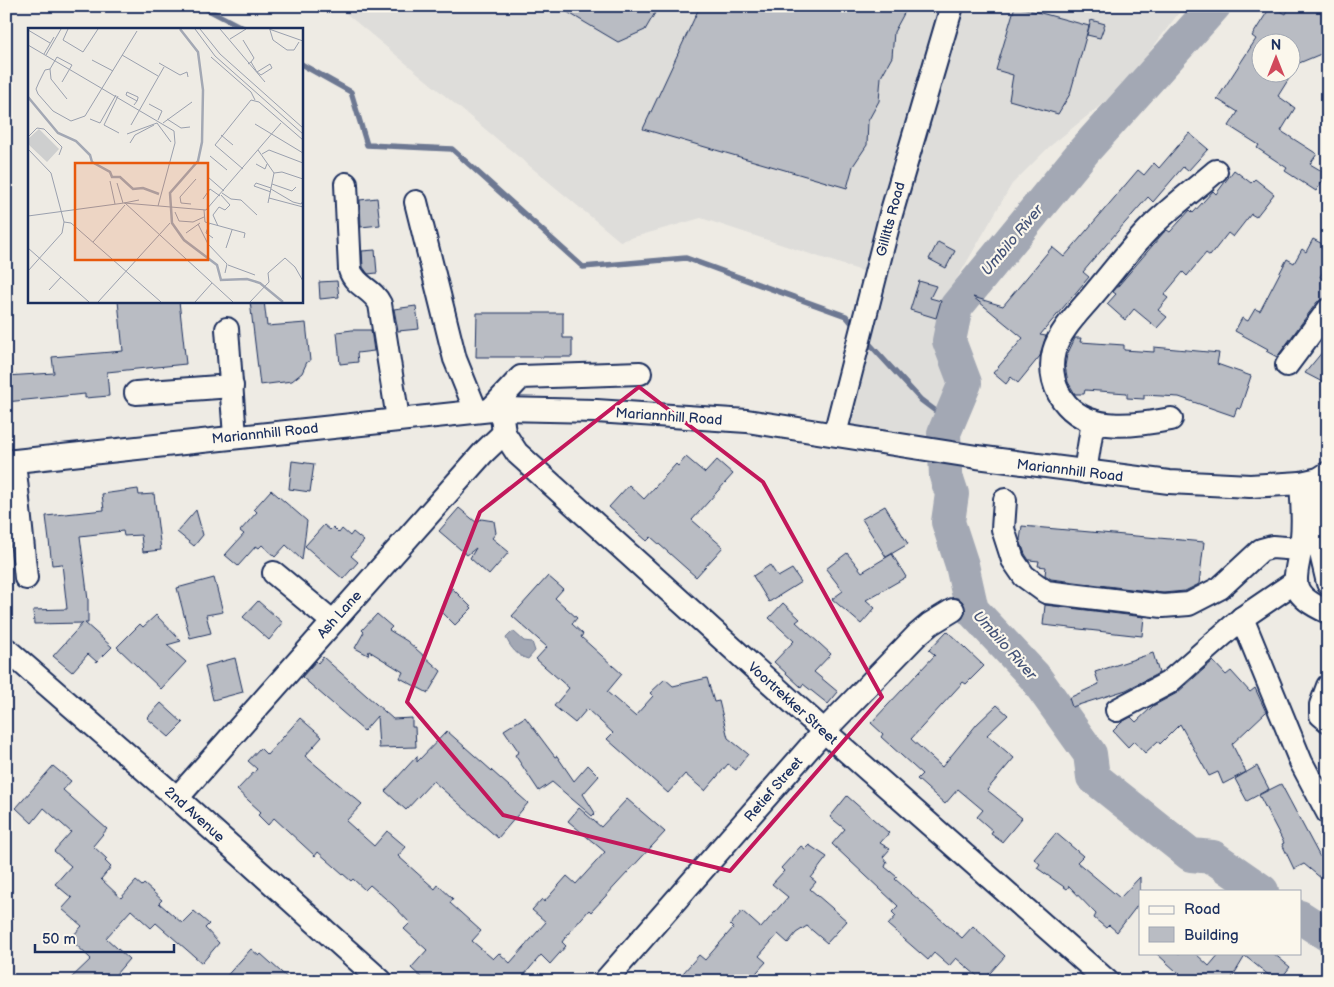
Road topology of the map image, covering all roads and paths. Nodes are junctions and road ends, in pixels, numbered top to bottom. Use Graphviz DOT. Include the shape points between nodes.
graph roads {
  1 [pos="952,6"];
  2 [pos="1216,171"];
  3 [pos="346,184"];
  4 [pos="416,202"];
  5 [pos="1328,310"];
  6 [pos="227,328"];
  7 [pos="1287,365"];
  8 [pos="640,373"];
  9 [pos="597,374"];
  10 [pos="232,386"];
  11 [pos="136,393"];
  12 [pos="490,410"];
  13 [pos="596,411"];
  14 [pos="398,419"];
  15 [pos="1171,419"];
  16 [pos="1093,421"];
  17 [pos="504,433"];
  18 [pos="835,434"];
  19 [pos="235,436"];
  20 [pos="10,462"];
  21 [pos="1085,472"];
  22 [pos="1316,478"];
  23 [pos="1005,500"];
  24 [pos="1300,549"];
  25 [pos="274,573"];
  26 [pos="26,578"];
  27 [pos="1295,582"];
  28 [pos="1328,583"];
  29 [pos="953,610"];
  30 [pos="1328,612"];
  31 [pos="1242,618"];
  32 [pos="332,621"];
  33 [pos="6,649"];
  34 [pos="1328,686"];
  35 [pos="1117,710"];
  36 [pos="1328,721"];
  37 [pos="824,731"];
  38 [pos="178,798"];
  39 [pos="1328,813"];
  40 [pos="382,981"];
  41 [pos="605,981"];
  42 [pos="1107,981"];
  1 -- 18 [label="street, Gillitts Road" via="891,214"];
  2 -- 16 [label="street" via="1147,230 1062,334 1054,351 1054,383 1071,409"];
  3 -- 14 [label="street" via="350,270 356,282 378,298 380,304"];
  4 -- 12 [label="street, Voortrekker Street" via="455,359"];
  5 -- 7 [label="street"];
  6 -- 10 [label="street"];
  8 -- 9 [label="street"];
  9 -- 12 [label="street" via="521,377"];
  9 -- 13 [label="street"];
  10 -- 11 [label="street"];
  10 -- 19 [label="street"];
  12 -- 13 [label="street, Mariannhill Road"];
  12 -- 14 [label="street, Mariannhill Road"];
  12 -- 17 [label="street, Voortrekker Street"];
  13 -- 18 [label="street, Mariannhill Road" via="748,421"];
  14 -- 19 [label="street, Mariannhill Road"];
  15 -- 16 [label="street" via="1134,426"];
  16 -- 21 [label="street"];
  17 -- 32 [label="street, Ash Lane"];
  17 -- 37 [label="street, Voortrekker Street" via="517,453"];
  18 -- 21 [label="street, Mariannhill Road"];
  19 -- 20 [label="street, Mariannhill Road"];
  20 -- 26 [label="street"];
  21 -- 22 [label="street, Mariannhill Road" via="1169,482 1250,486"];
  22 -- 24 [label="street"];
  22 -- 28 [label="street" via="1320,549"];
  23 -- 24 [label="street" via="1003,529 1013,560 1024,576 1046,592 1163,606 1189,604 1220,588 1261,550 1272,547"];
  24 -- 27 [label="street"];
  25 -- 32 [label="street"];
  27 -- 30 [label="street" via="1301,596"];
  27 -- 31 [label="street"];
  29 -- 37 [label="street, Retief Street" via="917,635"];
  31 -- 35 [label="street" via="1168,683"];
  31 -- 39 [label="street" via="1301,762"];
  32 -- 38 [label="street, Ash Lane"];
  33 -- 38 [label="street, 2nd Avenue"];
  34 -- 36 [label="street" via="1321,704 1322,715"];
  37 -- 41 [label="street, Retief Street"];
  37 -- 42 [label="street, Voortrekker Street"];
  38 -- 40 [label="street, 2nd Avenue"];
}
